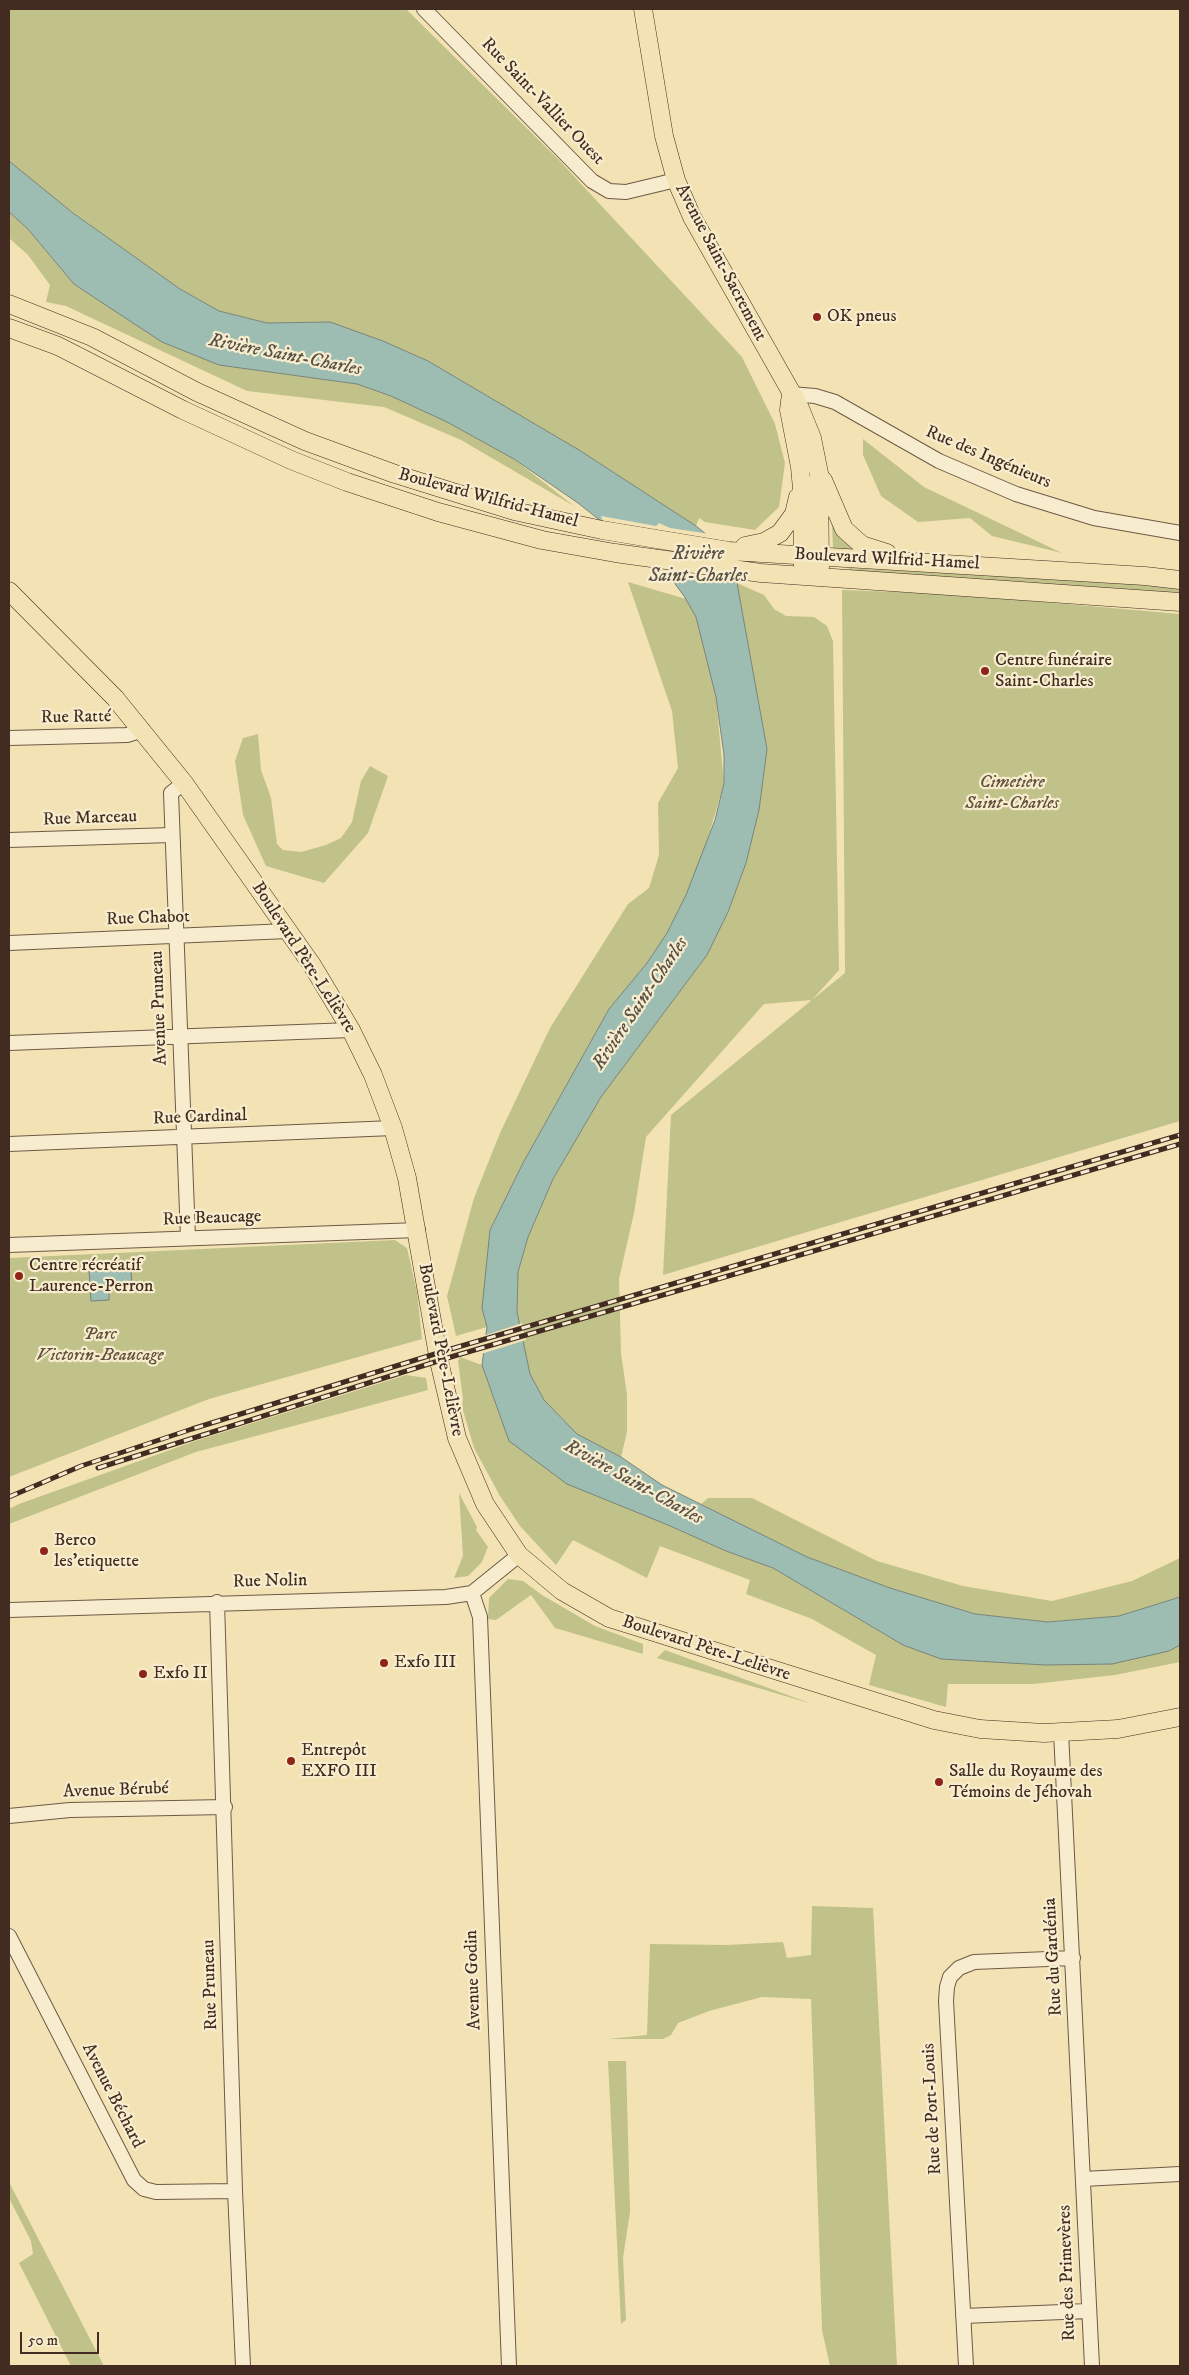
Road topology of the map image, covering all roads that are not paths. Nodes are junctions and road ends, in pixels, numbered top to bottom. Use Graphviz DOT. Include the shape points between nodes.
graph roads {
  1 [pos="424,9"];
  2 [pos="643,9"];
  3 [pos="676,180"];
  4 [pos="9,304"];
  5 [pos="9,328"];
  6 [pos="791,394"];
  7 [pos="819,473"];
  8 [pos="801,477"];
  9 [pos="1180,533"];
  10 [pos="730,551"];
  11 [pos="812,556"];
  12 [pos="928,562"];
  13 [pos="811,577"];
  14 [pos="1180,580"];
  15 [pos="9,591"];
  16 [pos="1180,602"];
  17 [pos="143,730"];
  18 [pos="9,738"];
  19 [pos="184,783"];
  20 [pos="172,835"];
  21 [pos="9,840"];
  22 [pos="288,931"];
  23 [pos="177,937"];
  24 [pos="9,943"];
  25 [pos="351,1030"];
  26 [pos="180,1036"];
  27 [pos="9,1043"];
  28 [pos="393,1128"];
  29 [pos="184,1138"];
  30 [pos="9,1144"];
  31 [pos="418,1230"];
  32 [pos="188,1238"];
  33 [pos="9,1245"];
  34 [pos="519,1555"];
  35 [pos="472,1594"];
  36 [pos="217,1602"];
  37 [pos="9,1610"];
  38 [pos="1180,1717"];
  39 [pos="1061,1732"];
  40 [pos="225,1807"];
  41 [pos="9,1816"];
  42 [pos="9,1936"];
  43 [pos="1073,1958"];
  44 [pos="1180,2174"];
  45 [pos="1083,2179"];
  46 [pos="235,2191"];
  47 [pos="1088,2311"];
  48 [pos="963,2316"];
  49 [pos="243,2366"];
  50 [pos="509,2366"];
  51 [pos="966,2366"];
  52 [pos="1092,2366"];
  1 -- 3 [label="street, Rue Saint-Vallier Ouest" via="592,181 609,191 626,192"];
  2 -- 3 [label="main road, Avenue Saint-Sacrement" via="664,136"];
  3 -- 6 [label="main road, Avenue Saint-Sacrement" via="692,218"];
  4 -- 10 [label="main road, Boulevard Wilfrid-Hamel" via="92,337 246,415 354,460 514,511 602,530"];
  5 -- 13 [label="main road, Boulevard Wilfrid-Hamel" via="94,363 243,439 347,482 496,529 615,553"];
  6 -- 7 [label="main road, Avenue Saint-Sacrement" via="806,420"];
  6 -- 8 [label="main road, Avenue Saint-Sacrement" via="789,410"];
  6 -- 9 [label="street, Rue des Ingénieurs" via="835,402 940,461 1016,494 1094,518"];
  7 -- 11 [label="main road, Avenue Saint-Sacrement"];
  7 -- 12 [label="main road" via="839,520 856,541 871,548"];
  8 -- 10 [label="main road" via="794,514 780,533 764,542"];
  8 -- 11 [label="main road, Avenue Saint-Sacrement"];
  10 -- 11 [label="main road, Boulevard Wilfrid-Hamel"];
  11 -- 12 [label="main road, Boulevard Wilfrid-Hamel"];
  11 -- 13 [label="main road, Avenue Saint-Sacrement"];
  12 -- 14 [label="main road, Boulevard Wilfrid-Hamel"];
  13 -- 16 [label="main road, Boulevard Wilfrid-Hamel"];
  15 -- 17 [label="main road, Boulevard Père-Lelièvre" via="80,661"];
  17 -- 18 [label="street, Rue Ratté" via="127,735"];
  17 -- 19 [label="main road, Boulevard Père-Lelièvre"];
  19 -- 20 [label="street, Avenue Pruneau" via="172,793"];
  19 -- 22 [label="main road, Boulevard Père-Lelièvre"];
  20 -- 21 [label="street, Rue Marceau"];
  20 -- 23 [label="street, Avenue Pruneau"];
  22 -- 23 [label="street, Rue Chabot"];
  22 -- 25 [label="main road, Boulevard Père-Lelièvre"];
  23 -- 24 [label="street, Rue Chabot"];
  23 -- 26 [label="street, Avenue Pruneau"];
  25 -- 26 [label="street"];
  25 -- 28 [label="main road, Boulevard Père-Lelièvre"];
  26 -- 27 [label="street"];
  26 -- 29 [label="street, Avenue Pruneau"];
  28 -- 29 [label="street, Rue Cardinal"];
  28 -- 31 [label="main road, Boulevard Père-Lelièvre"];
  29 -- 30 [label="street, Rue Cardinal"];
  29 -- 32 [label="street, Avenue Pruneau"];
  31 -- 32 [label="street, Rue Beaucage"];
  31 -- 34 [label="main road, Boulevard Père-Lelièvre" via="439,1361 457,1438 485,1504"];
  32 -- 33 [label="street, Rue Beaucage"];
  34 -- 35 [label="street"];
  34 -- 39 [label="main road, Boulevard Père-Lelièvre" via="579,1602 633,1626 934,1720 992,1730"];
  35 -- 36 [label="street, Rue Nolin"];
  35 -- 50 [label="street, Avenue Godin" via="480,1617"];
  36 -- 37 [label="street, Rue Nolin"];
  36 -- 40 [label="street, Rue Pruneau"];
  38 -- 39 [label="main road, Boulevard Père-Lelièvre" via="1118,1729"];
  39 -- 43 [label="street, Rue du Gardénia"];
  40 -- 41 [label="street, Avenue Bérubé" via="70,1810"];
  40 -- 46 [label="street, Rue Pruneau"];
  42 -- 46 [label="street, Avenue Béchard" via="134,2180 144,2189 156,2192"];
  43 -- 45 [label="street, Rue du Gardénia"];
  43 -- 48 [label="street, Rue de Port-Louis" via="974,1962 959,1968 949,1982 946,2001"];
  44 -- 45 [label="street"];
  45 -- 47 [label="street, Rue des Primevères"];
  46 -- 49 [label="street, Rue Pruneau"];
  47 -- 48 [label="street"];
  47 -- 52 [label="street, Rue des Primevères"];
  48 -- 51 [label="street, Rue de Port-Louis"];
}
